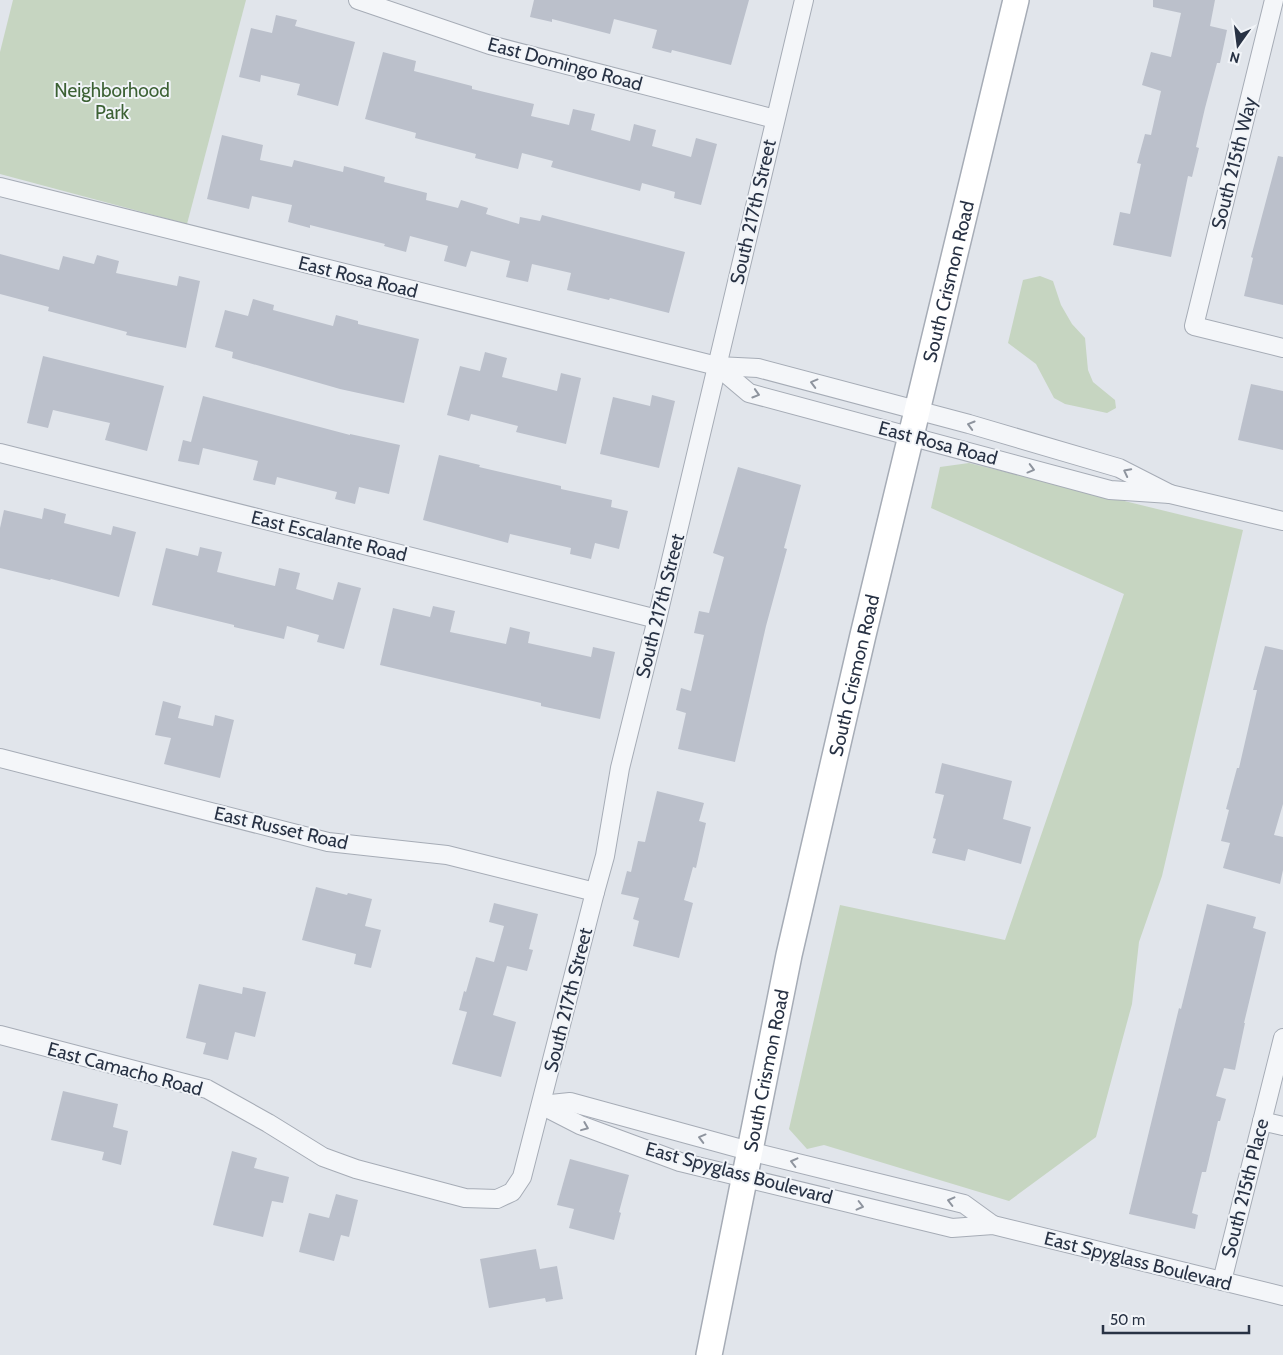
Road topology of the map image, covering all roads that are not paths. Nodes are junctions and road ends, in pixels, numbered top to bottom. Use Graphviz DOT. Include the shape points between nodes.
graph roads {
  1 [pos="358,0"];
  2 [pos="804,0"];
  3 [pos="1016,0"];
  4 [pos="1274,0"];
  5 [pos="775,119"];
  6 [pos="0,187"];
  7 [pos="1283,348"];
  8 [pos="717,366"];
  9 [pos="917,411"];
  10 [pos="911,435"];
  11 [pos="0,453"];
  12 [pos="1170,494"];
  13 [pos="1283,520"];
  14 [pos="657,619"];
  15 [pos="0,758"];
  16 [pos="595,892"];
  17 [pos="0,1035"];
  18 [pos="1283,1038"];
  19 [pos="542,1105"];
  20 [pos="1262,1121"];
  21 [pos="1283,1126"];
  22 [pos="749,1151"];
  23 [pos="744,1177"];
  24 [pos="497,1199"];
  25 [pos="993,1225"];
  26 [pos="1222,1281"];
  27 [pos="1283,1296"];
  28 [pos="709,1355"];
  1 -- 5 [label="street, East Domingo Road" via="490,45"];
  2 -- 5 [label="street, South 217th Street"];
  3 -- 9 [label="street, South Crismon Road"];
  4 -- 7 [label="street, South 215th Way" via="1194,326"];
  5 -- 8 [label="street, South 217th Street"];
  6 -- 8 [label="street, East Rosa Road"];
  9 -- 8 [label="street, East Rosa Road, one-way" via="758,368"];
  8 -- 10 [label="street, East Rosa Road, one-way" via="749,393"];
  8 -- 14 [label="street, South 217th Street"];
  9 -- 10 [label="street, South Crismon Road"];
  12 -- 9 [label="street, East Rosa Road, one-way" via="1119,468"];
  10 -- 12 [label="street, East Rosa Road, one-way" via="1110,490"];
  10 -- 22 [label="street, South Crismon Road" via="789,955"];
  11 -- 14 [label="street, East Escalante Road"];
  12 -- 13 [label="street, East Rosa Road"];
  14 -- 16 [label="street, South 217th Street" via="620,768 605,856"];
  15 -- 16 [label="street, East Russet Road" via="328,842 447,855"];
  16 -- 19 [label="street, South 217th Street"];
  17 -- 24 [label="street, East Camacho Road" via="206,1089 323,1156 356,1169 465,1198"];
  18 -- 20 [label="street, South 215th Place"];
  22 -- 19 [label="street, East Spyglass Boulevard, one-way" via="570,1102"];
  19 -- 23 [label="street, East Spyglass Boulevard, one-way" via="580,1125 680,1162"];
  19 -- 24 [label="street, South 217th Street" via="522,1177 512,1192"];
  20 -- 21 [label="street"];
  20 -- 26 [label="street, South 215th Place"];
  22 -- 23 [label="street, South Crismon Road"];
  25 -- 22 [label="street, East Spyglass Boulevard, one-way" via="964,1204"];
  23 -- 25 [label="street, East Spyglass Boulevard, one-way" via="952,1228"];
  23 -- 28 [label="street, South Crismon Road"];
  25 -- 26 [label="street, East Spyglass Boulevard"];
  26 -- 27 [label="street, East Spyglass Boulevard"];
}
